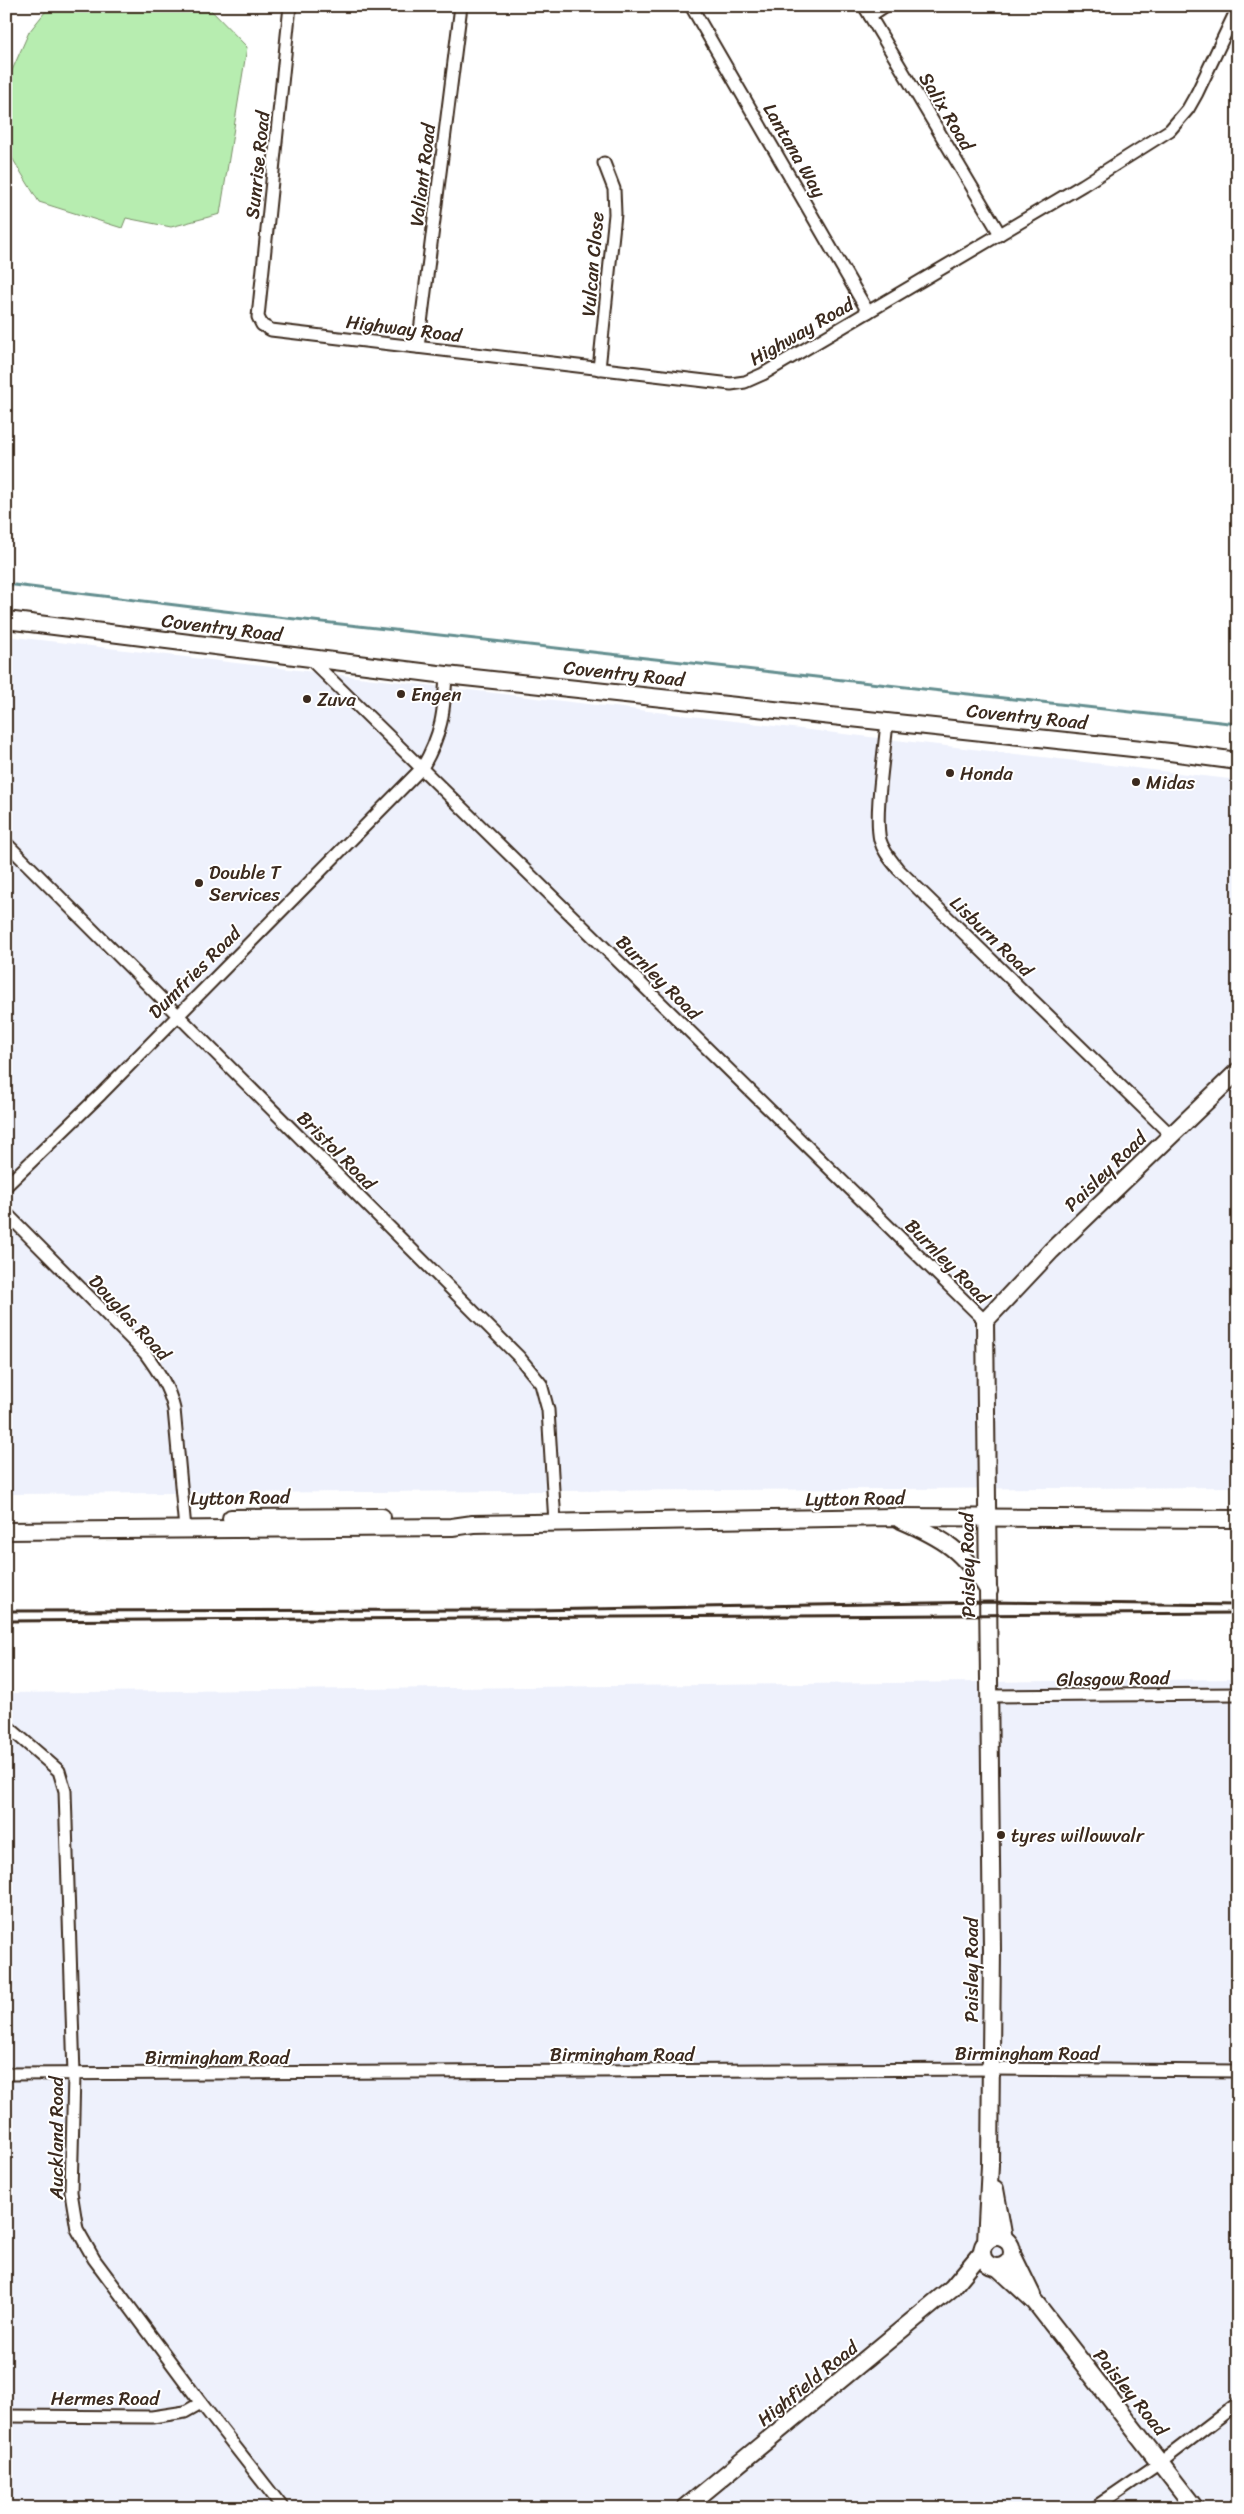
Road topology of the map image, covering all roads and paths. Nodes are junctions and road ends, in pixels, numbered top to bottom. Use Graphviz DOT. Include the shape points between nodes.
graph roads {
  1 [pos="290,6"];
  2 [pos="461,6"];
  3 [pos="691,6"];
  4 [pos="886,6"];
  5 [pos="1238,6"];
  6 [pos="867,11"];
  7 [pos="604,163"];
  8 [pos="1000,234"];
  9 [pos="868,312"];
  10 [pos="262,326"];
  11 [pos="418,347"];
  12 [pos="599,369"];
  13 [pos="6,620"];
  14 [pos="309,658"];
  15 [pos="446,675"];
  16 [pos="887,721"];
  17 [pos="1238,761"];
  18 [pos="422,768"];
  19 [pos="6,843"];
  20 [pos="177,1014"];
  21 [pos="1238,1071"];
  22 [pos="1172,1136"];
  23 [pos="6,1186"];
  24 [pos="6,1212"];
  25 [pos="985,1321"];
  26 [pos="893,1517"];
  27 [pos="986,1518"];
  28 [pos="1238,1519"];
  29 [pos="6,1522"];
  30 [pos="555,1523"];
  31 [pos="184,1524"];
  32 [pos="6,1532"];
  33 [pos="989,1591"];
  34 [pos="1238,1694"];
  35 [pos="988,1696"];
  36 [pos="6,1725"];
  37 [pos="991,2070"];
  38 [pos="1238,2071"];
  39 [pos="6,2074"];
  40 [pos="74,2075"];
  41 [pos="990,2164"];
  42 [pos="1004,2239"];
  43 [pos="984,2247"];
  44 [pos="1012,2254"];
  45 [pos="995,2266"];
  46 [pos="952,2288"];
  47 [pos="1035,2302"];
  48 [pos="201,2403"];
  49 [pos="1238,2403"];
  50 [pos="6,2416"];
  51 [pos="1161,2462"];
  52 [pos="283,2508"];
  53 [pos="685,2508"];
  54 [pos="1094,2508"];
  55 [pos="1195,2508"];
  1 -- 10 [label="street, Sunrise Road" via="258,317"];
  2 -- 11 [label="street, Valiant Road"];
  3 -- 9 [label="street, Lantana Way"];
  4 -- 6 [label="street"];
  5 -- 8 [label="street, Highway Road" via="1197,93 1170,130"];
  6 -- 8 [label="street, Salix Road"];
  7 -- 12 [label="street, Vulcan Close" via="614,189 615,214"];
  8 -- 9 [label="street, Highway Road"];
  9 -- 12 [label="street, Highway Road" via="745,382 726,384"];
  10 -- 11 [label="street, Highway Road" via="271,330"];
  11 -- 12 [label="street, Highway Road"];
  13 -- 14 [label="main road, Coventry Road"];
  14 -- 15 [label="main road, Coventry Road"];
  14 -- 18 [label="street, Burnley Road"];
  15 -- 16 [label="main road, Coventry Road"];
  15 -- 18 [label="street, Dumfries Road" via="440,730"];
  16 -- 17 [label="main road, Coventry Road"];
  16 -- 22 [label="street, Lisburn Road" via="879,821 880,840 886,855"];
  18 -- 20 [label="street, Dumfries Road"];
  18 -- 25 [label="street, Burnley Road"];
  19 -- 20 [label="street, Bristol Road"];
  20 -- 23 [label="street, Dumfries Road" via="101,1094"];
  20 -- 30 [label="street, Bristol Road" via="512,1350 542,1384 548,1410"];
  21 -- 22 [label="main road, Paisley Road"];
  22 -- 25 [label="main road, Paisley Road" via="1057,1245"];
  24 -- 31 [label="street, Douglas Road" via="144,1353 161,1376 171,1394 174,1409"];
  25 -- 27 [label="main road, Paisley Road"];
  26 -- 27 [label="main road, Lytton Road"];
  26 -- 30 [label="main road, Lytton Road"];
  26 -- 33 [label="main road" via="946,1541 975,1569"];
  27 -- 28 [label="main road, Lytton Road"];
  27 -- 33 [label="main road, Paisley Road"];
  29 -- 31 [label="main road, Lytton Road"];
  30 -- 31 [label="main road, Lytton Road" via="452,1527"];
  31 -- 32 [label="main road, Lytton Road"];
  33 -- 35 [label="main road, Paisley Road"];
  34 -- 35 [label="street, Glasgow Road"];
  35 -- 37 [label="main road, Paisley Road"];
  36 -- 40 [label="street, Auckland Road" via="59,1771 65,1791"];
  37 -- 38 [label="street, Birmingham Road"];
  37 -- 40 [label="street, Birmingham Road"];
  37 -- 41 [label="main road, Paisley Road"];
  39 -- 40 [label="street, Birmingham Road"];
  40 -- 48 [label="street, Auckland Road" via="71,2192 77,2228 94,2259"];
  41 -- 42 [label="main road, Paisley Road"];
  41 -- 43 [label="main road, Paisley Road"];
  42 -- 43 [label="main road" via="994,2237"];
  42 -- 44 [label="main road"];
  43 -- 45 [label="main road" via="985,2261"];
  43 -- 46 [label="main road, Highfield Road"];
  44 -- 45 [label="main road" via="1008,2262"];
  44 -- 47 [label="main road, Paisley Road"];
  45 -- 46 [label="main road, Highfield Road"];
  45 -- 47 [label="main road, Paisley Road"];
  46 -- 53 [label="main road, Highfield Road"];
  47 -- 51 [label="main road, Paisley Road"];
  48 -- 50 [label="street, Hermes Road" via="185,2412 152,2417"];
  48 -- 52 [label="street, Auckland Road"];
  49 -- 51 [label="street"];
  51 -- 54 [label="street"];
  51 -- 55 [label="main road, Paisley Road"];
}
